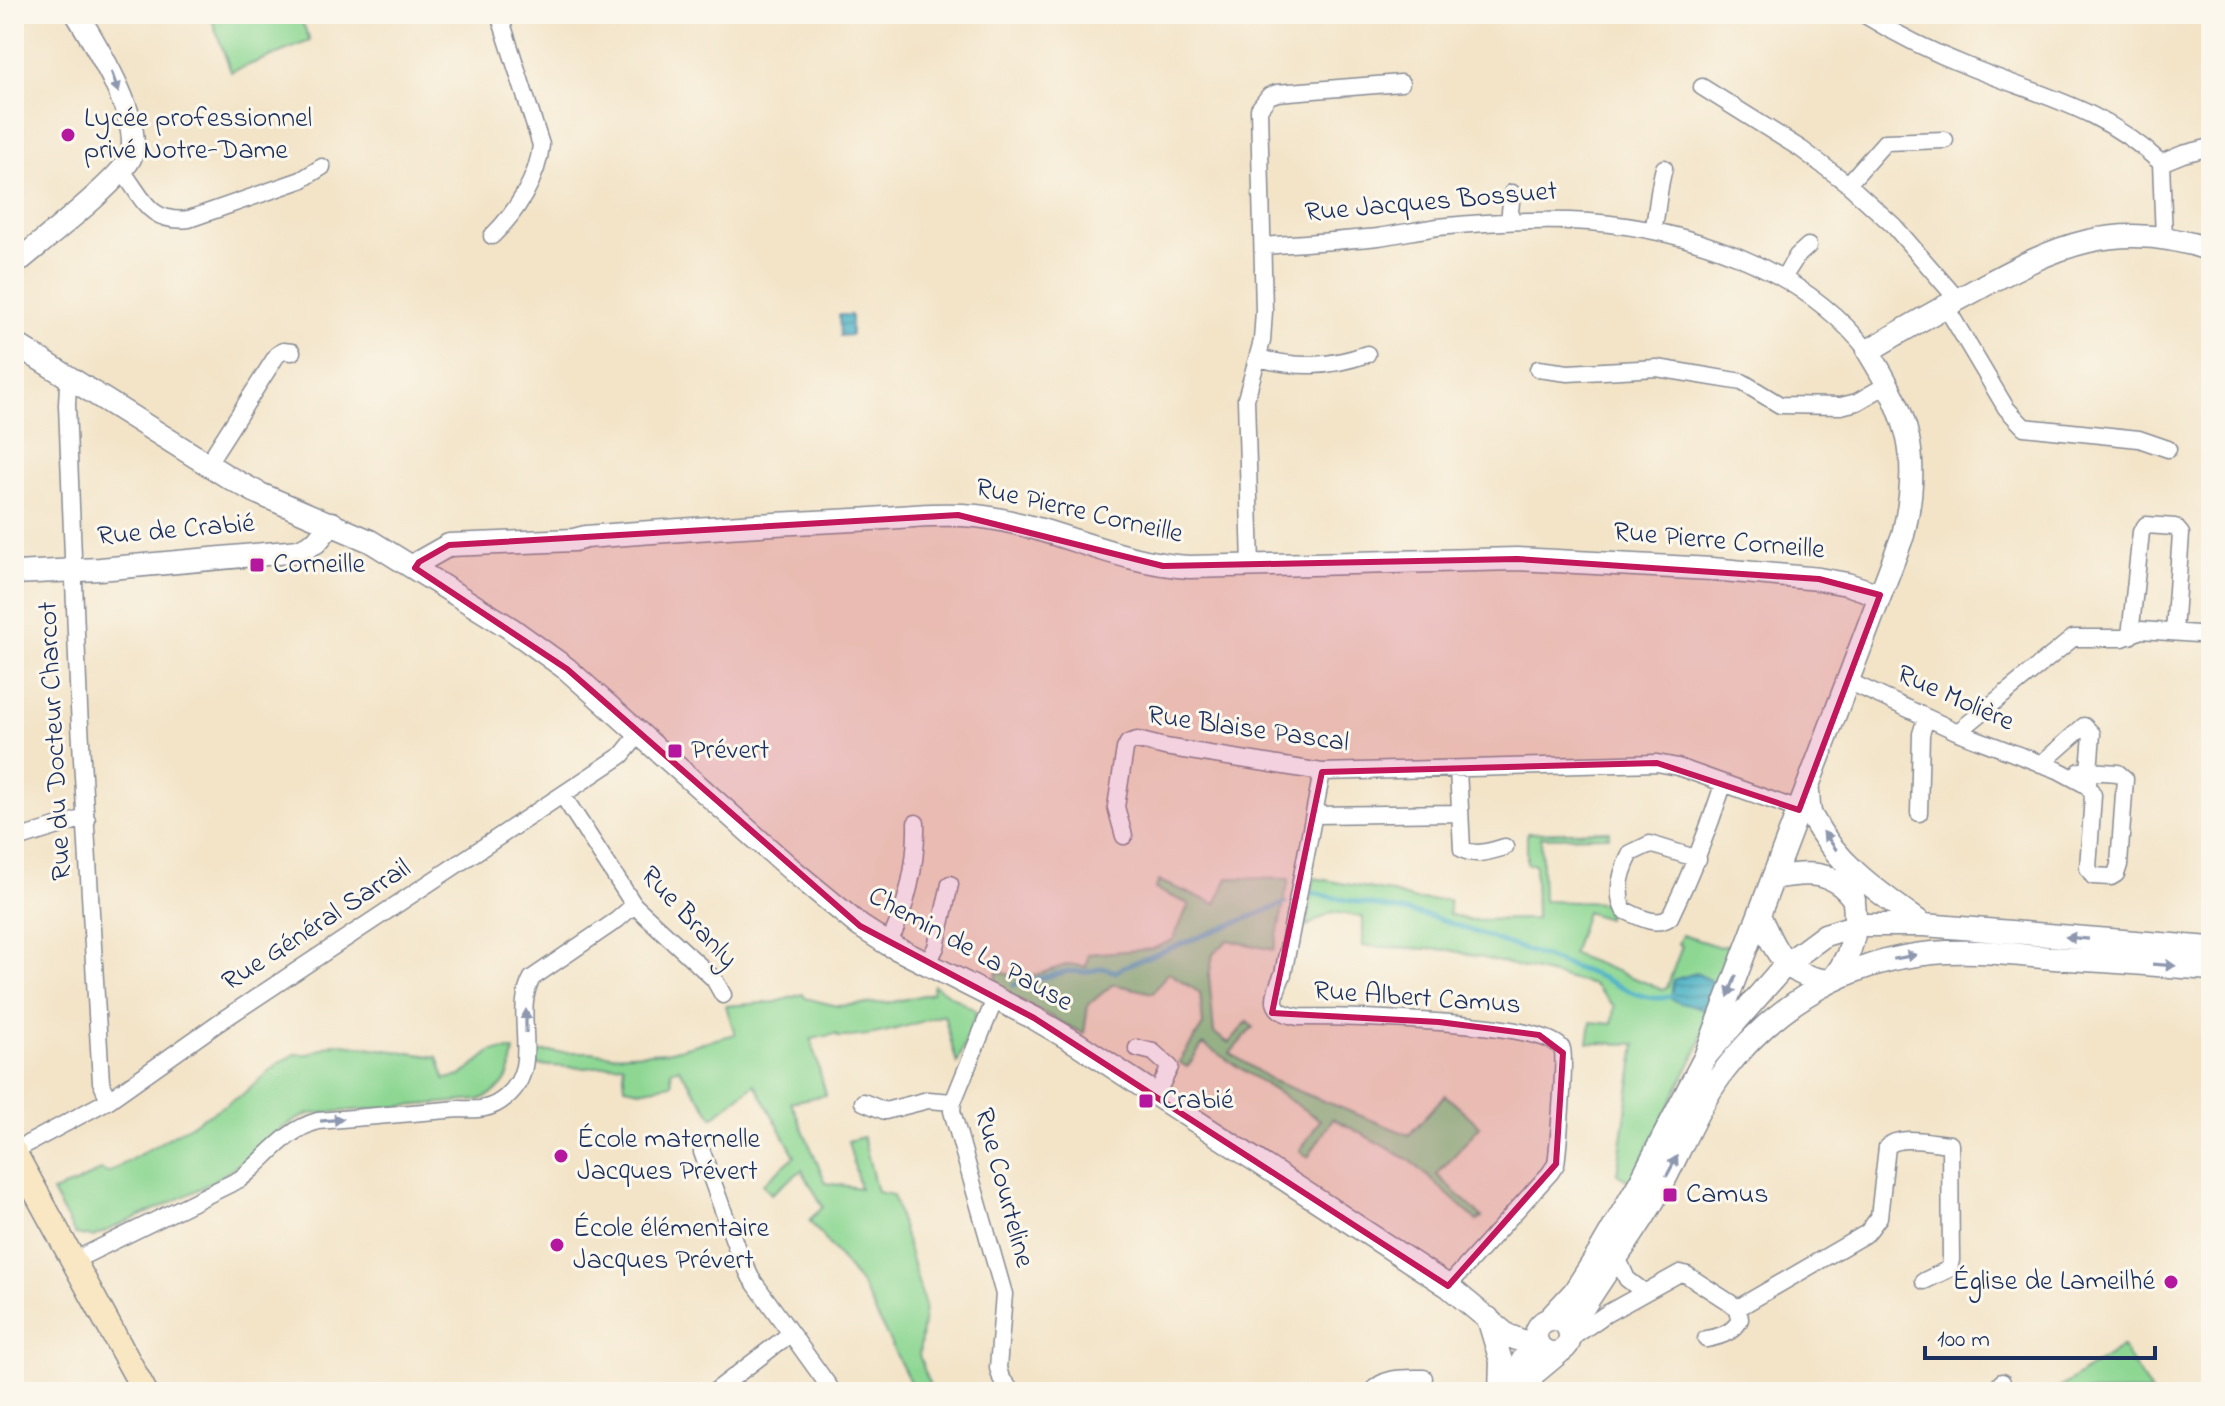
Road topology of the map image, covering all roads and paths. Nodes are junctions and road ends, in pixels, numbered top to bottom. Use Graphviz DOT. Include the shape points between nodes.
graph roads {
  1 [pos="77,14"];
  2 [pos="499,14"];
  3 [pos="1863,14"];
  4 [pos="1401,83"];
  5 [pos="1702,87"];
  6 [pos="1945,140"];
  7 [pos="2211,147"];
  8 [pos="2161,163"];
  9 [pos="322,167"];
  10 [pos="1664,168"];
  11 [pos="122,171"];
  12 [pos="1848,184"];
  13 [pos="1512,193"];
  14 [pos="1509,221"];
  15 [pos="1653,230"];
  16 [pos="492,236"];
  17 [pos="2164,238"];
  18 [pos="1263,246"];
  19 [pos="1808,246"];
  20 [pos="2211,250"];
  21 [pos="14,265"];
  22 [pos="1783,278"];
  23 [pos="1952,303"];
  24 [pos="14,343"];
  25 [pos="1868,351"];
  26 [pos="292,352"];
  27 [pos="1367,354"];
  28 [pos="1258,358"];
  29 [pos="1538,369"];
  30 [pos="72,378"];
  31 [pos="1888,384"];
  32 [pos="2168,449"];
  33 [pos="208,463"];
  34 [pos="332,523"];
  35 [pos="1251,565"];
  36 [pos="415,568"];
  37 [pos="73,569"];
  38 [pos="14,573"];
  39 [pos="1880,595"];
  40 [pos="2174,632"];
  41 [pos="2211,635"];
  42 [pos="2130,636"];
  43 [pos="1848,681"];
  44 [pos="1926,718"];
  45 [pos="1958,732"];
  46 [pos="640,733"];
  47 [pos="2041,764"];
  48 [pos="1458,769"];
  49 [pos="1322,772"];
  50 [pos="2089,779"];
  51 [pos="1723,785"];
  52 [pos="563,796"];
  53 [pos="1805,812"];
  54 [pos="1459,813"];
  55 [pos="1919,813"];
  56 [pos="1315,815"];
  57 [pos="87,820"];
  58 [pos="916,823"];
  59 [pos="1124,836"];
  60 [pos="14,840"];
  61 [pos="1505,847"];
  62 [pos="1698,859"];
  63 [pos="1773,878"];
  64 [pos="950,884"];
  65 [pos="1852,884"];
  66 [pos="634,905"];
  67 [pos="1759,915"];
  68 [pos="1857,925"];
  69 [pos="1924,925"];
  70 [pos="888,944"];
  71 [pos="2211,948"];
  72 [pos="1786,964"];
  73 [pos="927,965"];
  74 [pos="2211,969"];
  75 [pos="1831,981"];
  76 [pos="723,995"];
  77 [pos="995,999"];
  78 [pos="1137,1048"];
  79 [pos="1705,1057"];
  80 [pos="1156,1095"];
  81 [pos="109,1100"];
  82 [pos="863,1102"];
  83 [pos="953,1102"];
  84 [pos="702,1152"];
  85 [pos="14,1154"];
  86 [pos="1616,1255"];
  87 [pos="73,1261"];
  88 [pos="1924,1281"];
  89 [pos="1448,1286"];
  90 [pos="1644,1292"];
  91 [pos="1738,1308"];
  92 [pos="1488,1317"];
  93 [pos="790,1334"];
  94 [pos="1554,1334"];
  95 [pos="1706,1339"];
  96 [pos="1424,1378"];
  97 [pos="145,1392"];
  98 [pos="714,1392"];
  99 [pos="833,1392"];
  100 [pos="1012,1392"];
  101 [pos="1371,1392"];
  102 [pos="1502,1392"];
  103 [pos="1523,1392"];
  1 -- 11 [label="street, one-way" via="110,68 130,126 132,149"];
  2 -- 16 [label="street" via="541,145 530,181"];
  3 -- 8 [label="street" via="1922,47 2091,114 2129,134"];
  4 -- 18 [label="street" via="1277,93 1262,102 1257,117"];
  5 -- 12 [label="street"];
  6 -- 12 [label="street" via="1885,142"];
  7 -- 8 [label="street"];
  8 -- 17 [label="street"];
  9 -- 11 [label="street" via="301,180 178,220 151,209"];
  10 -- 15 [label="street"];
  11 -- 21 [label="street"];
  12 -- 23 [label="street" via="1894,226"];
  13 -- 14 [label="street"];
  14 -- 15 [label="street, Rue Jacques Bossuet" via="1591,221"];
  14 -- 18 [label="street, Rue Jacques Bossuet"];
  15 -- 22 [label="street, Rue Jacques Bossuet" via="1728,253"];
  17 -- 20 [label="street"];
  17 -- 23 [label="street" via="2106,237 2070,245"];
  18 -- 28 [label="street"];
  19 -- 22 [label="street"];
  22 -- 25 [label="street, Rue Jacques Bossuet" via="1841,320"];
  23 -- 25 [label="street"];
  23 -- 32 [label="street" via="2006,408 2024,427 2139,439"];
  24 -- 30 [label="street, Chemin de La Pause"];
  25 -- 31 [label="street, Rue Jacques Bossuet"];
  26 -- 33 [label="street" via="277,355"];
  27 -- 28 [label="street" via="1340,364 1289,365"];
  28 -- 35 [label="street" via="1246,399"];
  29 -- 31 [label="street" via="1671,370 1742,382 1780,405 1849,405"];
  30 -- 33 [label="street, Chemin de La Pause"];
  30 -- 37 [label="street, Rue du Docteur Charcot" via="67,405"];
  31 -- 39 [label="street, Rue Jacques Bossuet" via="1911,446 1913,485 1903,535"];
  33 -- 34 [label="street, Chemin de La Pause" via="260,494"];
  34 -- 36 [label="street, Chemin de La Pause"];
  34 -- 37 [label="street, Rue de Crabié" via="316,542 299,551"];
  35 -- 36 [label="street, Rue Pierre Corneille" via="1163,566 1019,525 958,515 449,545"];
  35 -- 39 [label="street, Rue Pierre Corneille" via="1517,559 1634,564 1819,579"];
  36 -- 46 [label="street, Chemin de La Pause" via="539,648"];
  37 -- 38 [label="street, Rue de Crabié"];
  37 -- 57 [label="street, Rue du Docteur Charcot"];
  39 -- 43 [label="street, Rue Jacques Bossuet"];
  40 -- 41 [label="street"];
  40 -- 42 [label="street" via="2141,630"];
  40 -- 42 [label="street" via="2181,534 2175,527 2146,525"];
  42 -- 45 [label="street" via="2073,638"];
  43 -- 44 [label="street, Rue Molière"];
  43 -- 53 [label="street, Rue Jacques Bossuet" via="1808,789"];
  44 -- 45 [label="street, Rue Molière"];
  44 -- 55 [label="street"];
  45 -- 47 [label="street, Rue Molière"];
  46 -- 52 [label="street, Rue Général Sarrail" via="622,755"];
  46 -- 70 [label="street, Chemin de La Pause" via="792,870"];
  47 -- 50 [label="street, Rue Molière"];
  47 -- 50 [label="street, Rue Molière" via="2084,726 2092,734"];
  48 -- 49 [label="street, Rue Blaise Pascal"];
  48 -- 51 [label="street, Rue Blaise Pascal" via="1657,763"];
  48 -- 54 [label="street"];
  49 -- 56 [label="street, Rue Albert Camus"];
  49 -- 59 [label="street, Rue Blaise Pascal" via="1132,740 1125,749 1116,807"];
  50 -- 50 [label="street, Rue Molière" via="2093,795 2088,868 2093,876 2111,877 2119,865 2125,779 2118,773"];
  51 -- 53 [label="street, Rue Blaise Pascal"];
  51 -- 62 [label="street"];
  52 -- 66 [label="street, Rue Branly"];
  52 -- 81 [label="street, Rue Général Sarrail"];
  53 -- 63 [label="street, Rue Jacques Bossuet"];
  65 -- 53 [label="street, one-way"];
  54 -- 56 [label="street"];
  54 -- 61 [label="street" via="1462,849 1467,853"];
  56 -- 89 [label="street, Rue Albert Camus" via="1274,1002 1280,1014 1439,1022 1539,1035 1558,1043 1563,1053 1556,1164"];
  57 -- 60 [label="street"];
  57 -- 81 [label="street, Rue du Docteur Charcot" via="101,1082"];
  58 -- 70 [label="street" via="903,909"];
  62 -- 62 [label="street" via="1666,921 1657,923 1624,910 1620,881 1631,853 1650,844"];
  63 -- 65 [label="street" via="1810,873"];
  63 -- 67 [label="street, Rue Jacques Bossuet"];
  64 -- 73 [label="street"];
  65 -- 68 [label="street"];
  65 -- 69 [label="street"];
  66 -- 76 [label="street, Rue Branly" via="714,979"];
  87 -- 66 [label="street, one-way" via="223,1189 260,1164 296,1129 318,1121 482,1110 501,1101 525,1067 526,992 532,978"];
  67 -- 72 [label="street"];
  67 -- 79 [label="street, Rue Jacques Bossuet, one-way"];
  68 -- 69 [label="street"];
  68 -- 72 [label="street" via="1825,935"];
  68 -- 75 [label="street"];
  71 -- 69 [label="street, one-way"];
  70 -- 73 [label="street, Chemin de La Pause"];
  72 -- 75 [label="street" via="1813,979"];
  72 -- 79 [label="street"];
  73 -- 77 [label="street, Chemin de La Pause"];
  75 -- 74 [label="street, one-way" via="1894,959 1955,951"];
  86 -- 75 [label="street, one-way" via="1654,1199 1727,1068 1768,1022"];
  77 -- 80 [label="street, Chemin de La Pause"];
  77 -- 83 [label="street, Rue Courteline"];
  78 -- 80 [label="street" via="1153,1052 1170,1067"];
  79 -- 94 [label="street"];
  80 -- 89 [label="street, Chemin de La Pause"];
  81 -- 85 [label="street, Rue Général Sarrail"];
  82 -- 83 [label="street" via="885,1111 928,1100"];
  83 -- 100 [label="street, Rue Courteline" via="953,1120 1004,1294 998,1368"];
  84 -- 93 [label="street" via="744,1264"];
  85 -- 87 [label="main road"];
  86 -- 90 [label="street" via="1627,1279"];
  86 -- 94 [label="street"];
  87 -- 97 [label="main road"];
  88 -- 91 [label="street" via="1949,1269 1951,1260 1950,1144 1898,1141 1887,1147 1881,1211 1872,1229"];
  89 -- 92 [label="street, Chemin de La Pause"];
  90 -- 91 [label="street" via="1684,1273"];
  90 -- 94 [label="street"];
  91 -- 95 [label="street" via="1738,1325"];
  92 -- 94 [label="street, Chemin de La Pause" via="1507,1335"];
  92 -- 102 [label="street" via="1501,1361"];
  93 -- 98 [label="street"];
  93 -- 99 [label="street"];
  94 -- 102 [label="street"];
  94 -- 103 [label="street"];
  96 -- 101 [label="street" via="1396,1378"];
}
